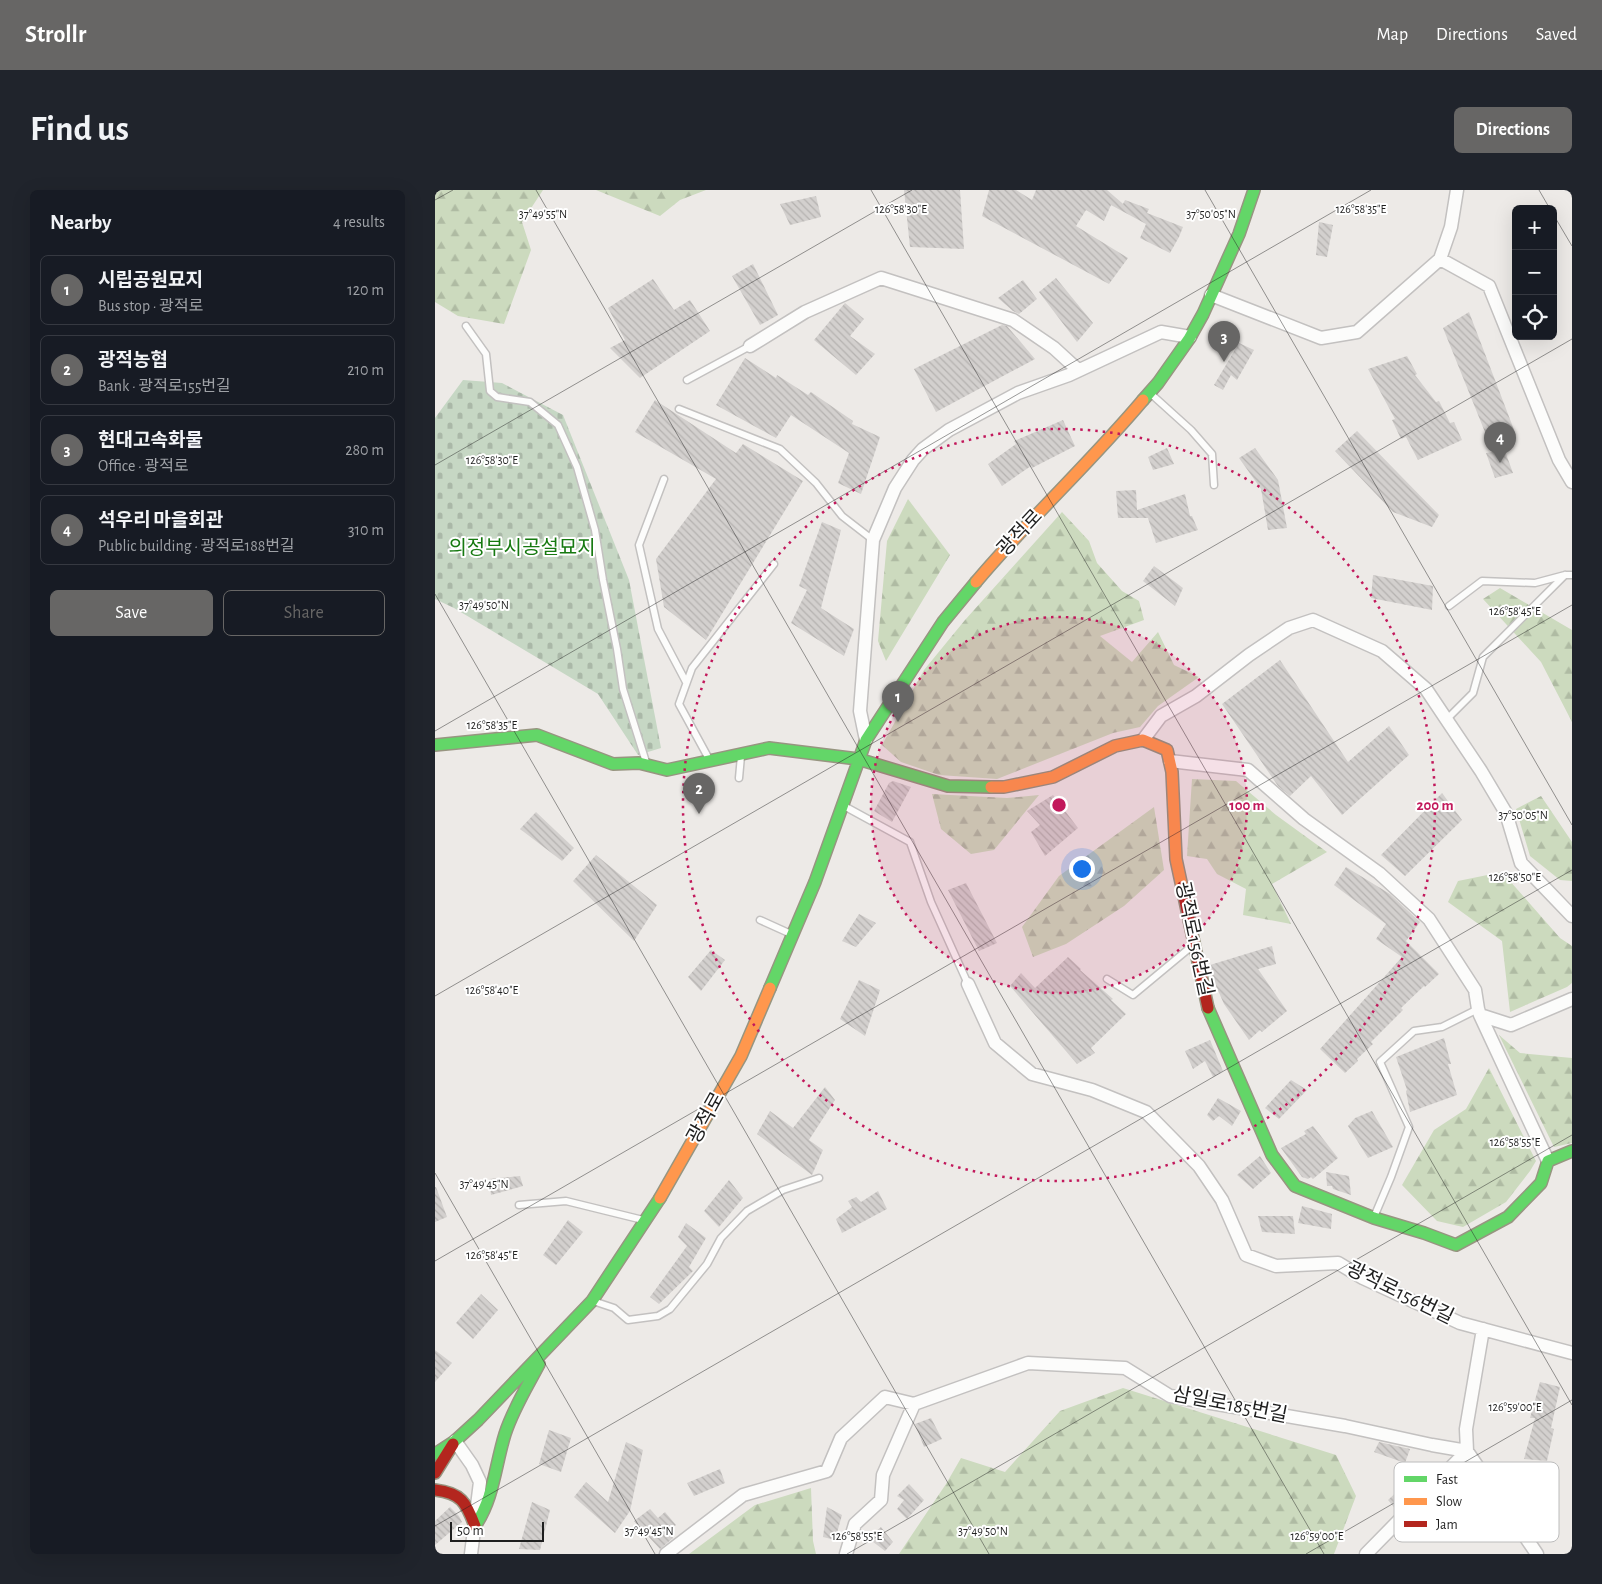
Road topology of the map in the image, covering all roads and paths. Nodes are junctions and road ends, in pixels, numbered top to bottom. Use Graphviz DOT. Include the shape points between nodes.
graph roads {
  1 [pos="1254,190"];
  2 [pos="1457,190"];
  3 [pos="1440,259"];
  4 [pos="1211,295"];
  5 [pos="466,326"];
  6 [pos="1190,337"];
  7 [pos="749,346"];
  8 [pos="1078,370"];
  9 [pos="687,380"];
  10 [pos="1149,392"];
  11 [pos="679,409"];
  12 [pos="664,480"];
  13 [pos="1572,482"];
  14 [pos="1214,484"];
  15 [pos="873,540"];
  16 [pos="774,564"];
  17 [pos="1568,575"];
  18 [pos="1449,606"];
  19 [pos="687,682"];
  20 [pos="1447,720"];
  21 [pos="866,740"];
  22 [pos="1143,740"];
  23 [pos="435,745"];
  24 [pos="741,755"];
  25 [pos="859,759"];
  26 [pos="1170,761"];
  27 [pos="711,762"];
  28 [pos="647,765"];
  29 [pos="739,778"];
  30 [pos="842,806"];
  31 [pos="1572,916"];
  32 [pos="760,920"];
  33 [pos="792,935"];
  34 [pos="1195,943"];
  35 [pos="1107,979"];
  36 [pos="968,984"];
  37 [pos="1572,999"];
  38 [pos="1479,1012"];
  39 [pos="1572,1152"];
  40 [pos="1548,1161"];
  41 [pos="819,1178"];
  42 [pos="519,1205"];
  43 [pos="1374,1218"];
  44 [pos="646,1221"];
  45 [pos="592,1301"];
  46 [pos="1483,1329"];
  47 [pos="548,1347"];
  48 [pos="1572,1353"];
  49 [pos="913,1404"];
  50 [pos="455,1441"];
  51 [pos="1467,1451"];
  52 [pos="435,1454"];
  53 [pos="1456,1462"];
  54 [pos="1474,1462"];
  55 [pos="435,1473"];
  56 [pos="435,1490"];
  57 [pos="1394,1525"];
  58 [pos="475,1526"];
  59 [pos="1529,1542"];
  60 [pos="470,1553"];
  61 [pos="665,1554"];
  62 [pos="846,1554"];
  63 [pos="1366,1554"];
  64 [pos="1537,1554"];
  1 -- 4 [label="main road, 광적로" via="1239,234"];
  2 -- 3 [label="street" via="1451,227"];
  3 -- 4 [label="street" via="1357,332 1321,338"];
  3 -- 13 [label="street" via="1489,286 1559,460"];
  4 -- 6 [label="main road, 광적로"];
  5 -- 28 [label="lane" via="486,354 490,391 497,397 530,402 558,425 577,467 595,530 623,689"];
  6 -- 8 [label="street" via="1161,332"];
  6 -- 10 [label="main road, 광적로"];
  7 -- 8 [label="street" via="805,312 881,278 1013,320 1054,348"];
  7 -- 9 [label="lane"];
  8 -- 15 [label="street" via="1009,397 949,430 923,449 895,488"];
  10 -- 14 [label="lane" via="1212,454"];
  10 -- 21 [label="main road, 광적로" via="999,555 943,622"];
  11 -- 15 [label="lane" via="780,448 816,483 842,516"];
  12 -- 19 [label="lane" via="639,545 658,629"];
  15 -- 21 [label="street" via="860,711"];
  16 -- 19 [label="lane" via="691,668"];
  17 -- 18 [label="lane" via="1535,583 1482,581"];
  17 -- 20 [label="lane" via="1483,658 1473,693"];
  19 -- 27 [label="lane" via="679,704"];
  20 -- 22 [label="street" via="1426,689 1382,651 1313,620 1289,628 1196,696 1161,716"];
  20 -- 31 [label="street" via="1506,813 1521,863"];
  21 -- 25 [label="main road, 광적로"];
  22 -- 25 [label="main road" via="1115,746 1053,777 1004,787 948,786"];
  22 -- 26 [label="main road" via="1167,750"];
  23 -- 28 [label="main road" via="537,735 613,764"];
  24 -- 25 [label="main road" via="769,748"];
  24 -- 27 [label="main road"];
  24 -- 29 [label="lane"];
  25 -- 30 [label="main road, 광적로"];
  26 -- 34 [label="main road, 광적로156번길" via="1176,859"];
  26 -- 38 [label="street" via="1248,770 1303,819 1379,873 1429,920 1475,990"];
  27 -- 28 [label="main road" via="667,770"];
  30 -- 33 [label="main road, 광적로"];
  30 -- 36 [label="lane" via="909,842 931,902"];
  32 -- 33 [label="lane"];
  33 -- 44 [label="main road, 광적로" via="741,1056"];
  34 -- 35 [label="lane" via="1133,995"];
  34 -- 43 [label="main road, 광적로156번길" via="1208,1008 1272,1155 1295,1186"];
  36 -- 46 [label="street, 광적로156번길" via="995,1043 1032,1074 1092,1090 1146,1112 1199,1166 1222,1200 1246,1256 1276,1266 1338,1263 1460,1323"];
  37 -- 38 [label="street" via="1511,1025"];
  38 -- 40 [label="street"];
  38 -- 43 [label="lane" via="1442,1027 1414,1031 1380,1062 1409,1127"];
  39 -- 40 [label="main road"];
  40 -- 43 [label="main road, 광적로156번길" via="1541,1184 1508,1217 1456,1245"];
  41 -- 45 [label="lane" via="783,1190 747,1211 721,1238 707,1264 670,1309 658,1316 628,1320 613,1308"];
  42 -- 44 [label="lane" via="566,1201"];
  44 -- 45 [label="main road, 광적로"];
  45 -- 47 [label="main road, 광적로"];
  46 -- 48 [label="street, 광적로156번길"];
  46 -- 51 [label="street" via="1466,1428"];
  47 -- 50 [label="main road, 광적로"];
  47 -- 58 [label="main road" via="513,1414 502,1443 496,1480 483,1516"];
  49 -- 51 [label="street, 삼일로185번길" via="1028,1363 1125,1368 1170,1396"];
  49 -- 61 [label="street" via="885,1396 841,1438 827,1471 743,1494"];
  49 -- 62 [label="street" via="883,1475 881,1500 855,1524"];
  50 -- 52 [label="main road, 광적로"];
  50 -- 55 [label="main road, 광적로"];
  50 -- 58 [label="street" via="480,1482"];
  51 -- 53 [label="street"];
  51 -- 54 [label="street"];
  56 -- 58 [label="main road" via="449,1491 461,1498"];
  57 -- 63 [label="street"];
  58 -- 60 [label="street"];
  59 -- 64 [label="street"];
}
